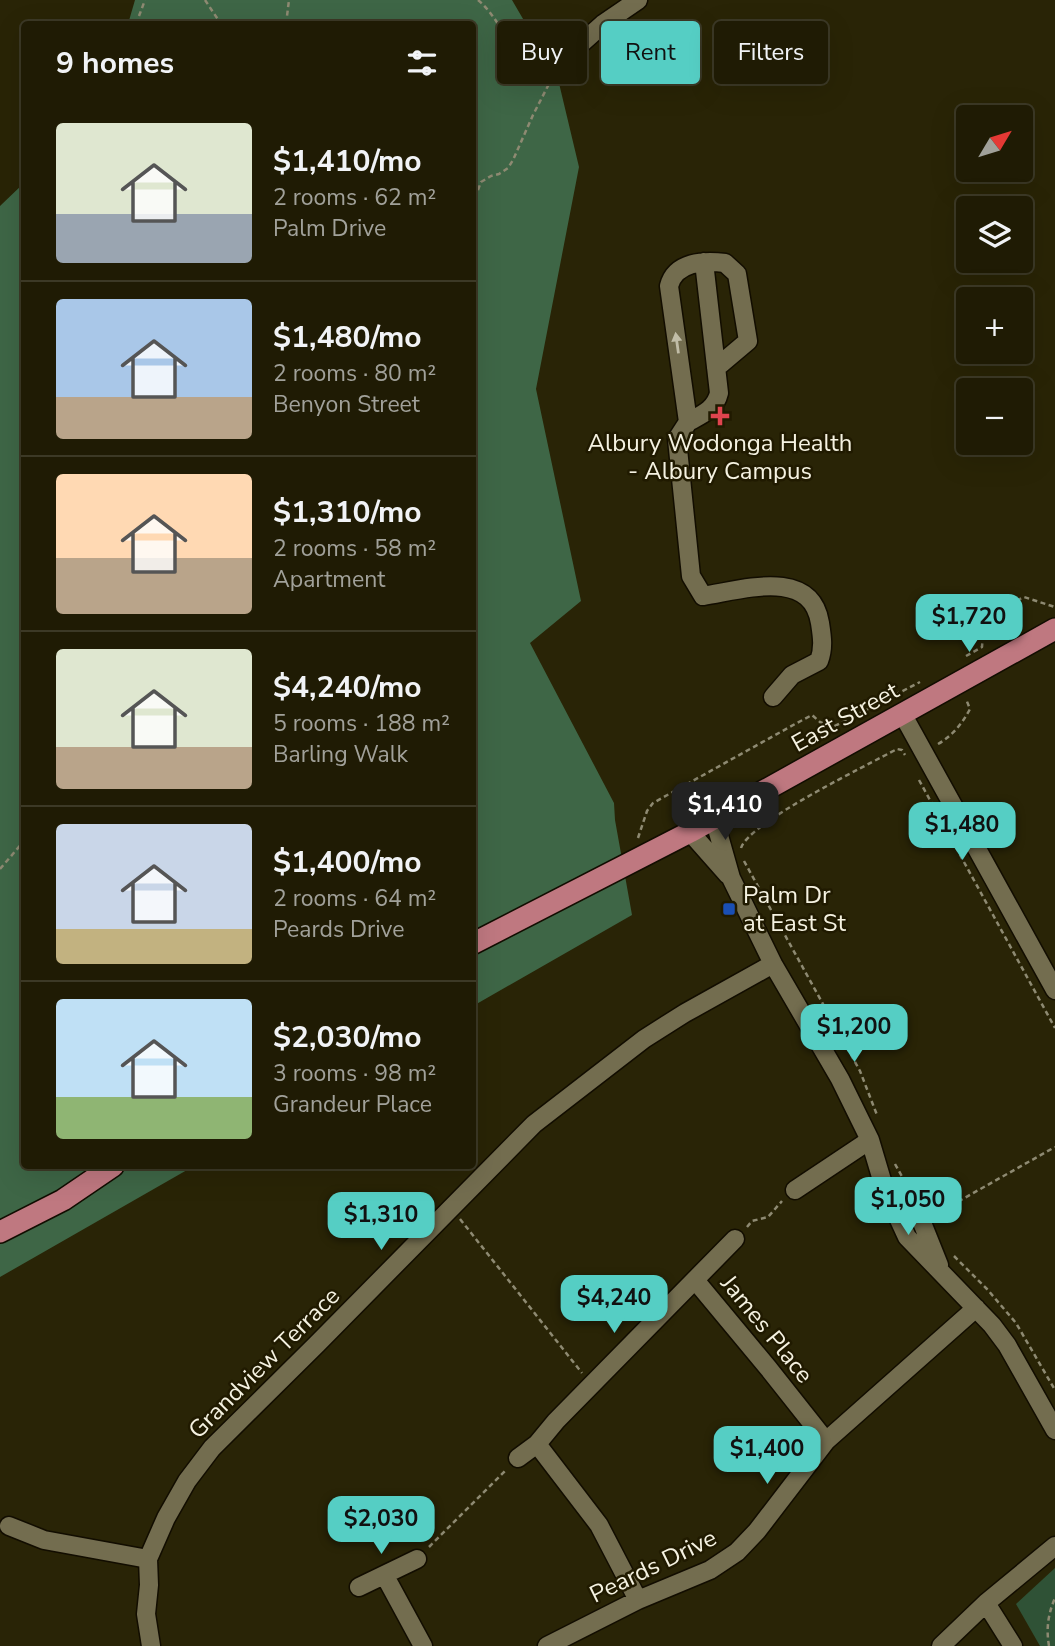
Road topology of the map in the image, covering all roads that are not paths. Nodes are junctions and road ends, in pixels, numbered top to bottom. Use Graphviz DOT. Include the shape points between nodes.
graph roads {
  1 [pos="638,0"];
  2 [pos="587,38"];
  3 [pos="704,262"];
  4 [pos="716,368"];
  5 [pos="687,417"];
  6 [pos="1055,629"];
  7 [pos="773,697"];
  8 [pos="903,715"];
  9 [pos="714,818"];
  10 [pos="690,832"];
  11 [pos="731,878"];
  12 [pos="476,942"];
  13 [pos="773,964"];
  14 [pos="1055,990"];
  15 [pos="870,1140"];
  16 [pos="108,1169"];
  17 [pos="795,1190"];
  18 [pos="0,1232"];
  19 [pos="736,1239"];
  20 [pos="695,1280"];
  21 [pos="976,1308"];
  22 [pos="1055,1430"];
  23 [pos="826,1441"];
  24 [pos="537,1444"];
  25 [pos="518,1458"];
  26 [pos="9,1526"];
  27 [pos="1055,1546"];
  28 [pos="148,1559"];
  29 [pos="417,1559"];
  30 [pos="385,1576"];
  31 [pos="359,1587"];
  32 [pos="638,1600"];
  33 [pos="986,1603"];
  34 [pos="151,1646"];
  35 [pos="424,1646"];
  36 [pos="547,1646"];
  37 [pos="941,1646"];
  38 [pos="1013,1646"];
  1 -- 2 [label="street"];
  3 -- 4 [label="street"];
  3 -- 4 [label="street" via="724,263 737,274 748,341"];
  5 -- 3 [label="street, one-way" via="669,286 683,267"];
  4 -- 5 [label="street" via="717,401 710,410"];
  5 -- 7 [label="street" via="677,439 691,576 703,596 780,585 810,598 818,614 819,661 792,675"];
  6 -- 8 [label="main road, East Street"];
  8 -- 9 [label="main road, East Street"];
  8 -- 14 [label="street"];
  9 -- 10 [label="main road, East Street"];
  9 -- 11 [label="street"];
  10 -- 11 [label="street"];
  10 -- 12 [label="main road, East Street"];
  11 -- 13 [label="street"];
  13 -- 15 [label="street"];
  13 -- 28 [label="street, Grandview Terrace" via="636,1045 534,1124 212,1448 187,1481"];
  15 -- 17 [label="street"];
  15 -- 21 [label="street" via="907,1237"];
  16 -- 18 [label="main road"];
  19 -- 20 [label="street"];
  20 -- 23 [label="street, James Place"];
  20 -- 24 [label="street"];
  21 -- 22 [label="street" via="1007,1345"];
  21 -- 23 [label="street, Peards Drive"];
  23 -- 32 [label="street, Peards Drive" via="737,1552 710,1570"];
  24 -- 25 [label="street"];
  24 -- 32 [label="street" via="599,1525"];
  26 -- 28 [label="street" via="44,1540"];
  27 -- 33 [label="street"];
  28 -- 34 [label="street, Grandview Terrace" via="146,1614"];
  29 -- 30 [label="street"];
  30 -- 31 [label="street"];
  30 -- 35 [label="street"];
  32 -- 36 [label="street, Peards Drive"];
  33 -- 37 [label="street"];
  33 -- 38 [label="street"];
}
